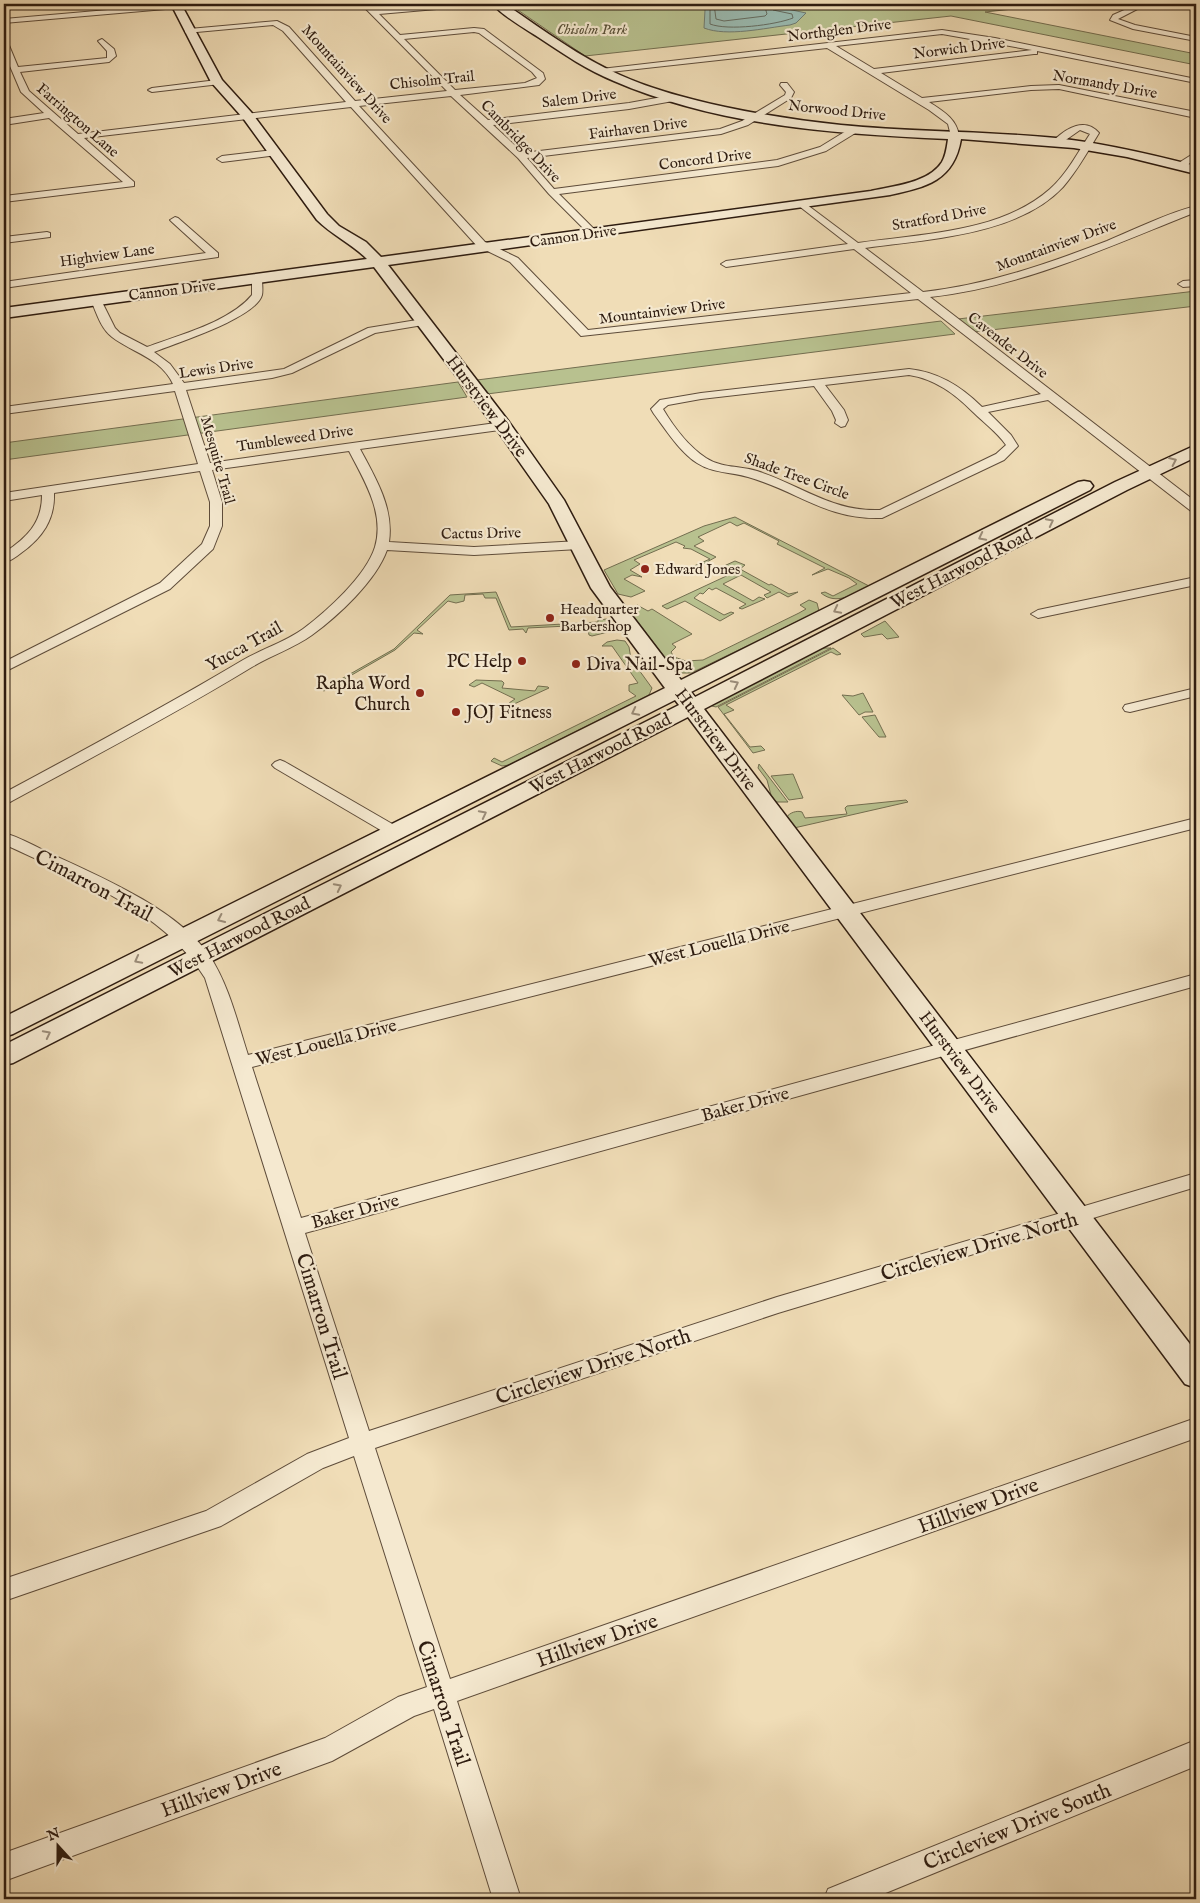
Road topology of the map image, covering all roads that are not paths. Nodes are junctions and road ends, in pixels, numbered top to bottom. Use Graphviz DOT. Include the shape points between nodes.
graph roads {
  1 [pos="200,4"];
  2 [pos="365,4"];
  3 [pos="471,4"];
  4 [pos="498,4"];
  5 [pos="1143,4"];
  6 [pos="176,5"];
  7 [pos="374,12"];
  8 [pos="4,22"];
  9 [pos="189,31"];
  10 [pos="400,37"];
  11 [pos="1196,39"];
  12 [pos="102,41"];
  13 [pos="4,43"];
  14 [pos="828,45"];
  15 [pos="1049,50"];
  16 [pos="16,70"];
  17 [pos="601,71"];
  18 [pos="873,72"];
  19 [pos="1196,80"];
  20 [pos="217,82"];
  21 [pos="784,85"];
  22 [pos="152,90"];
  23 [pos="452,92"];
  24 [pos="673,98"];
  25 [pos="920,101"];
  26 [pos="352,103"];
  27 [pos="50,115"];
  28 [pos="247,115"];
  29 [pos="1196,115"];
  30 [pos="755,116"];
  31 [pos="4,122"];
  32 [pos="487,123"];
  33 [pos="854,130"];
  34 [pos="955,136"];
  35 [pos="75,137"];
  36 [pos="1057,142"];
  37 [pos="1086,146"];
  38 [pos="274,153"];
  39 [pos="521,156"];
  40 [pos="1196,156"];
  41 [pos="222,158"];
  42 [pos="1180,166"];
  43 [pos="1196,170"];
  44 [pos="552,192"];
  45 [pos="4,199"];
  46 [pos="802,204"];
  47 [pos="1196,209"];
  48 [pos="175,220"];
  49 [pos="593,233"];
  50 [pos="47,235"];
  51 [pos="4,240"];
  52 [pos="856,246"];
  53 [pos="485,248"];
  54 [pos="378,262"];
  55 [pos="726,264"];
  56 [pos="257,279"];
  57 [pos="1196,283"];
  58 [pos="1183,284"];
  59 [pos="4,285"];
  60 [pos="920,296"];
  61 [pos="96,300"];
  62 [pos="4,313"];
  63 [pos="423,322"];
  64 [pos="146,351"];
  65 [pos="816,383"];
  66 [pos="180,388"];
  67 [pos="1050,396"];
  68 [pos="4,410"];
  69 [pos="978,411"];
  70 [pos="841,423"];
  71 [pos="503,426"];
  72 [pos="1196,432"];
  73 [pos="353,447"];
  74 [pos="1196,450"];
  75 [pos="205,467"];
  76 [pos="1143,467"];
  77 [pos="48,491"];
  78 [pos="4,497"];
  79 [pos="1196,508"];
  80 [pos="579,545"];
  81 [pos="382,546"];
  82 [pos="4,559"];
  83 [pos="1196,581"];
  84 [pos="1038,614"];
  85 [pos="4,668"];
  86 [pos="1196,692"];
  87 [pos="685,698"];
  88 [pos="1130,708"];
  89 [pos="280,765"];
  90 [pos="4,798"];
  91 [pos="1196,822"];
  92 [pos="395,832"];
  93 [pos="4,838"];
  94 [pos="845,911"];
  95 [pos="182,938"];
  96 [pos="201,957"];
  97 [pos="1196,980"];
  98 [pos="4,1028"];
  99 [pos="948,1048"];
  100 [pos="4,1056"];
  101 [pos="241,1063"];
  102 [pos="1196,1180"];
  103 [pos="1077,1218"];
  104 [pos="294,1228"];
  105 [pos="1196,1376"];
  106 [pos="1196,1428"];
  107 [pos="361,1444"];
  108 [pos="4,1590"];
  109 [pos="441,1694"];
  110 [pos="1196,1753"];
  111 [pos="4,1867"];
  112 [pos="508,1899"];
  113 [pos="838,1899"];
  1 -- 6 [label="street"];
  2 -- 7 [label="street, Cambridge Drive"];
  3 -- 7 [label="street"];
  4 -- 17 [label="street, Norwood Drive"];
  5 -- 11 [label="street" via="1114,20 1133,27"];
  6 -- 8 [label="street"];
  6 -- 9 [label="street, Hurstview Drive"];
  7 -- 10 [label="street, Cambridge Drive"];
  9 -- 20 [label="street, Hurstview Drive"];
  9 -- 26 [label="street, Mountainview Drive" via="279,24"];
  10 -- 23 [label="street, Cambridge Drive"];
  10 -- 23 [label="street, Chisolm Trail" via="481,31 535,70 541,79 525,85"];
  12 -- 16 [label="street" via="111,52 109,60"];
  13 -- 16 [label="street, Farrington Lane"];
  14 -- 15 [label="street, Northglen Drive" via="942,32"];
  14 -- 17 [label="street, Northglen Drive"];
  14 -- 18 [label="street"];
  15 -- 18 [label="street, Norwich Drive"];
  15 -- 19 [label="street, Northglen Drive"];
  16 -- 27 [label="street, Farrington Lane" via="25,92"];
  17 -- 24 [label="street, Norwood Drive"];
  18 -- 25 [label="street"];
  20 -- 22 [label="street"];
  20 -- 28 [label="street, Hurstview Drive"];
  21 -- 30 [label="street, Fairhaven Drive" via="790,92 788,96"];
  23 -- 26 [label="street, Chisolm Trail"];
  23 -- 32 [label="street, Cambridge Drive"];
  24 -- 30 [label="street, Norwood Drive"];
  24 -- 32 [label="street, Salem Drive"];
  25 -- 29 [label="street, Normandy Drive" via="1059,87"];
  25 -- 34 [label="street" via="951,122"];
  26 -- 28 [label="street, Chisolm Trail"];
  26 -- 53 [label="street, Mountainview Drive"];
  27 -- 31 [label="street"];
  27 -- 35 [label="street, Farrington Lane"];
  28 -- 35 [label="street, Chisolm Trail"];
  28 -- 38 [label="street, Hurstview Drive"];
  30 -- 33 [label="street, Norwood Drive"];
  30 -- 39 [label="street, Fairhaven Drive" via="721,131"];
  32 -- 39 [label="street, Cambridge Drive"];
  33 -- 34 [label="street, Norwood Drive"];
  33 -- 44 [label="street, Concord Drive" via="823,150 778,163"];
  34 -- 36 [label="street, Norwood Drive"];
  34 -- 46 [label="street, Cannon Drive" via="946,166 918,183 871,195"];
  35 -- 45 [label="street, Farrington Lane" via="131,184"];
  36 -- 37 [label="street, Norwood Drive"];
  36 -- 37 [label="street" via="1072,128 1085,127 1095,132"];
  37 -- 42 [label="street, Norwood Drive"];
  37 -- 52 [label="street, Stratford Drive" via="1057,188 1012,216 960,230"];
  38 -- 41 [label="street"];
  38 -- 54 [label="street, Hurstview Drive" via="328,224 361,244"];
  39 -- 44 [label="street, Cambridge Drive"];
  40 -- 42 [label="street"];
  42 -- 43 [label="street, Norwood Drive"];
  44 -- 49 [label="street, Cambridge Drive"];
  46 -- 49 [label="street, Cannon Drive"];
  46 -- 52 [label="street, Cavender Drive"];
  47 -- 60 [label="street, Mountainview Drive" via="997,283"];
  48 -- 59 [label="street, Highview Lane" via="214,255"];
  49 -- 53 [label="street, Cannon Drive"];
  50 -- 51 [label="street"];
  52 -- 55 [label="street, Stratford Drive"];
  52 -- 60 [label="street, Cavender Drive"];
  53 -- 54 [label="street, Cannon Drive"];
  53 -- 60 [label="street, Mountainview Drive" via="514,260 585,334"];
  54 -- 56 [label="street, Cannon Drive"];
  54 -- 63 [label="street, Hurstview Drive"];
  56 -- 61 [label="street, Cannon Drive"];
  56 -- 64 [label="street" via="257,295 245,308"];
  57 -- 58 [label="street"];
  60 -- 67 [label="street, Cavender Drive"];
  61 -- 62 [label="street, Cannon Drive"];
  61 -- 64 [label="street, Mesquite Trail" via="110,329"];
  63 -- 66 [label="street, Lewis Drive" via="372,330 288,371"];
  63 -- 71 [label="street, Hurstview Drive"];
  64 -- 66 [label="street, Mesquite Trail" via="166,366"];
  65 -- 69 [label="street, Shade Tree Circle" via="918,372 938,378"];
  65 -- 69 [label="street, Shade Tree Circle" via="664,402 657,409 699,460 711,466 755,475 837,510 868,516 891,510 1011,449 1007,438"];
  65 -- 70 [label="street" via="838,410"];
  66 -- 68 [label="street, Lewis Drive"];
  66 -- 75 [label="street, Mesquite Trail"];
  67 -- 69 [label="street"];
  67 -- 76 [label="street, Cavender Drive"];
  71 -- 73 [label="street, Tumbleweed Drive"];
  71 -- 80 [label="street, Hurstview Drive" via="558,504"];
  72 -- 76 [label="street, West Harwood Road"];
  73 -- 75 [label="street, Tumbleweed Drive"];
  73 -- 81 [label="street, Yucca Trail" via="381,504 386,524"];
  76 -- 74 [label="street, West Harwood Road, one-way"];
  75 -- 77 [label="street, Tumbleweed Drive"];
  75 -- 85 [label="street, Mesquite Trail" via="216,502 216,526 208,546 165,586"];
  76 -- 79 [label="street, Cavender Drive"];
  76 -- 87 [label="street, West Harwood Road" via="1035,510"];
  77 -- 78 [label="street, Tumbleweed Drive"];
  77 -- 82 [label="street" via="50,505 45,521 32,539"];
  80 -- 81 [label="street, Cactus Drive" via="474,551"];
  80 -- 87 [label="street, Hurstview Drive" via="601,588"];
  81 -- 90 [label="street, Yucca Trail" via="367,572 330,615 307,633"];
  83 -- 84 [label="street"];
  86 -- 88 [label="street"];
  87 -- 92 [label="street, West Harwood Road, one-way"];
  87 -- 94 [label="street, Hurstview Drive"];
  96 -- 87 [label="street, West Harwood Road, one-way"];
  89 -- 92 [label="street"];
  91 -- 94 [label="street, West Louella Drive"];
  92 -- 95 [label="street, West Harwood Road, one-way"];
  93 -- 95 [label="street, Cimarron Trail" via="138,905"];
  94 -- 99 [label="street, Hurstview Drive"];
  94 -- 101 [label="street, West Louella Drive"];
  95 -- 96 [label="street, Cimarron Trail"];
  95 -- 98 [label="street, West Harwood Road, one-way"];
  100 -- 96 [label="street, West Harwood Road, one-way"];
  96 -- 101 [label="street, Cimarron Trail" via="214,978"];
  97 -- 99 [label="street, Baker Drive"];
  99 -- 103 [label="street, Hurstview Drive"];
  99 -- 104 [label="street, Baker Drive"];
  101 -- 104 [label="street, Cimarron Trail"];
  102 -- 103 [label="street, Circleview Drive North"];
  103 -- 105 [label="street, Hurstview Drive"];
  103 -- 107 [label="street, Circleview Drive North" via="777,1304"];
  104 -- 107 [label="street, Cimarron Trail"];
  106 -- 109 [label="street, Hillview Drive"];
  107 -- 108 [label="street, Circleview Drive North" via="315,1461 213,1519"];
  107 -- 109 [label="street, Cimarron Trail"];
  109 -- 111 [label="street, Hillview Drive" via="407,1706 332,1748"];
  109 -- 112 [label="street, Cimarron Trail"];
  110 -- 113 [label="street, Circleview Drive South"];
}
